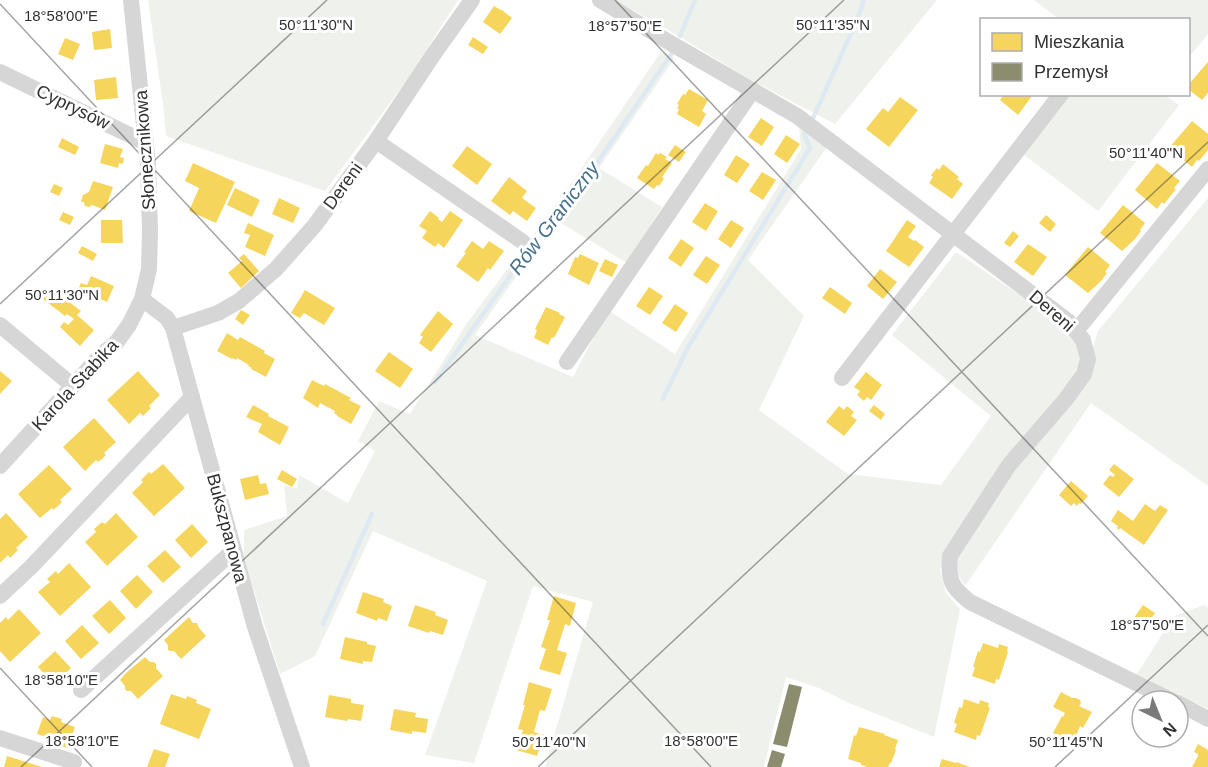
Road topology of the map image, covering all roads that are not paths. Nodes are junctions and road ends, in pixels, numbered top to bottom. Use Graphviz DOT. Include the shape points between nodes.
graph roads {
  1 [pos="131,0"];
  2 [pos="472,0"];
  3 [pos="600,0"];
  4 [pos="0,72"];
  5 [pos="753,90"];
  6 [pos="1059,96"];
  7 [pos="376,141"];
  8 [pos="146,143"];
  9 [pos="1208,169"];
  10 [pos="952,234"];
  11 [pos="523,242"];
  12 [pos="142,299"];
  13 [pos="0,325"];
  14 [pos="173,328"];
  15 [pos="1076,331"];
  16 [pos="567,362"];
  17 [pos="842,378"];
  18 [pos="73,386"];
  19 [pos="192,397"];
  20 [pos="0,466"];
  21 [pos="233,551"];
  22 [pos="0,596"];
  23 [pos="1149,689"];
  24 [pos="81,690"];
  25 [pos="1190,709"];
  26 [pos="1208,718"];
  27 [pos="0,738"];
  28 [pos="74,762"];
  29 [pos="302,767"];
  1 -- 8 [label="street, Słonecznikowa"];
  2 -- 7 [label="street, Dereni"];
  3 -- 5 [label="street, Dereni"];
  4 -- 8 [label="street, Cyprysów"];
  5 -- 10 [label="street, Dereni" via="797,116"];
  5 -- 16 [label="street"];
  6 -- 10 [label="street"];
  7 -- 11 [label="street"];
  7 -- 14 [label="street, Dereni" via="315,225 276,269 239,302"];
  8 -- 12 [label="street, Słonecznikowa" via="150,231 149,270"];
  9 -- 15 [label="street"];
  10 -- 15 [label="street, Dereni"];
  10 -- 17 [label="street"];
  12 -- 14 [label="street, Bukszpanowa" via="167,318"];
  12 -- 18 [label="street, Karola Stabika" via="116,343"];
  13 -- 18 [label="street"];
  14 -- 19 [label="street, Bukszpanowa"];
  15 -- 23 [label="street, Dereni" via="1088,359 1083,374 1009,465 950,556 949,573 956,591 970,602"];
  18 -- 20 [label="street, Karola Stabika"];
  19 -- 21 [label="street, Bukszpanowa"];
  19 -- 22 [label="street"];
  21 -- 24 [label="street"];
  21 -- 29 [label="street, Bukszpanowa"];
  25 -- 26 [label="street, Dereni"];
  27 -- 28 [label="street"];
}
